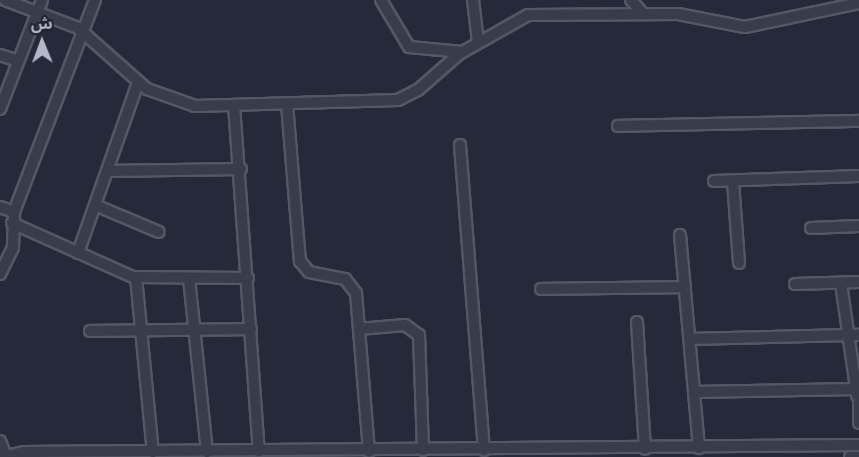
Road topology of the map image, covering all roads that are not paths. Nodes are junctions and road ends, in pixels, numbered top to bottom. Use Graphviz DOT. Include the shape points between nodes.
graph roads {
  1 [pos="5,0"];
  2 [pos="42,0"];
  3 [pos="95,0"];
  4 [pos="381,0"];
  5 [pos="473,0"];
  6 [pos="631,0"];
  7 [pos="859,3"];
  8 [pos="37,12"];
  9 [pos="643,14"];
  10 [pos="82,31"];
  11 [pos="478,42"];
  12 [pos="463,52"];
  13 [pos="0,55"];
  14 [pos="18,61"];
  15 [pos="138,83"];
  16 [pos="287,104"];
  17 [pos="234,105"];
  18 [pos="0,109"];
  19 [pos="859,121"];
  20 [pos="618,126"];
  21 [pos="460,145"];
  22 [pos="241,169"];
  23 [pos="107,171"];
  24 [pos="859,176"];
  25 [pos="714,181"];
  26 [pos="733,181"];
  27 [pos="95,205"];
  28 [pos="0,207"];
  29 [pos="13,218"];
  30 [pos="859,226"];
  31 [pos="811,228"];
  32 [pos="159,232"];
  33 [pos="680,235"];
  34 [pos="78,253"];
  35 [pos="739,263"];
  36 [pos="0,274"];
  37 [pos="136,277"];
  38 [pos="189,278"];
  39 [pos="248,278"];
  40 [pos="859,282"];
  41 [pos="841,283"];
  42 [pos="795,284"];
  43 [pos="685,287"];
  44 [pos="541,289"];
  45 [pos="637,322"];
  46 [pos="251,329"];
  47 [pos="359,329"];
  48 [pos="141,330"];
  49 [pos="194,330"];
  50 [pos="90,331"];
  51 [pos="853,335"];
  52 [pos="690,339"];
  53 [pos="694,392"];
  54 [pos="857,393"];
  55 [pos="859,423"];
  56 [pos="0,441"];
  57 [pos="859,446"];
  58 [pos="699,448"];
  59 [pos="645,449"];
  60 [pos="423,450"];
  61 [pos="484,450"];
  62 [pos="259,451"];
  63 [pos="369,451"];
  64 [pos="153,452"];
  65 [pos="207,452"];
  66 [pos="607,453"];
  67 [pos="337,454"];
  68 [pos="4,456"];
  69 [pos="850,457"];
  70 [pos="859,457"];
  1 -- 8 [label="street"];
  2 -- 8 [label="street"];
  3 -- 10 [label="street"];
  4 -- 12 [label="street" via="398,36 409,47"];
  5 -- 11 [label="street"];
  6 -- 9 [label="street"];
  7 -- 9 [label="street" via="745,27 684,15"];
  8 -- 10 [label="street"];
  8 -- 14 [label="street"];
  9 -- 11 [label="street" via="528,15"];
  10 -- 15 [label="street"];
  10 -- 29 [label="street"];
  11 -- 12 [label="street"];
  12 -- 16 [label="street" via="418,90 398,100"];
  13 -- 14 [label="street"];
  14 -- 18 [label="street"];
  15 -- 17 [label="street" via="185,104"];
  15 -- 23 [label="street"];
  16 -- 17 [label="street"];
  16 -- 47 [label="street" via="300,261 309,272 350,282"];
  17 -- 22 [label="street"];
  19 -- 20 [label="street"];
  21 -- 61 [label="street"];
  22 -- 23 [label="street"];
  22 -- 39 [label="street"];
  23 -- 27 [label="street"];
  24 -- 26 [label="street"];
  25 -- 26 [label="street"];
  26 -- 35 [label="street"];
  27 -- 32 [label="street"];
  27 -- 34 [label="street"];
  28 -- 29 [label="street"];
  29 -- 34 [label="street"];
  29 -- 36 [label="street" via="13,248"];
  30 -- 31 [label="street"];
  33 -- 43 [label="street"];
  34 -- 37 [label="street"];
  37 -- 38 [label="street"];
  37 -- 48 [label="street"];
  38 -- 39 [label="street"];
  38 -- 49 [label="street"];
  39 -- 46 [label="street"];
  40 -- 41 [label="street"];
  41 -- 42 [label="street"];
  41 -- 51 [label="street"];
  43 -- 44 [label="street"];
  43 -- 52 [label="street"];
  45 -- 59 [label="street"];
  46 -- 49 [label="street"];
  46 -- 62 [label="street"];
  47 -- 60 [label="street" via="405,325 419,335"];
  47 -- 63 [label="street"];
  48 -- 49 [label="street"];
  48 -- 50 [label="street"];
  48 -- 64 [label="street"];
  49 -- 65 [label="street"];
  51 -- 52 [label="street"];
  51 -- 54 [label="street"];
  52 -- 53 [label="street"];
  53 -- 54 [label="street"];
  53 -- 58 [label="street"];
  54 -- 55 [label="street"];
  56 -- 68 [label="street"];
  57 -- 58 [label="street"];
  58 -- 59 [label="street"];
  59 -- 66 [label="street"];
  60 -- 61 [label="street"];
  60 -- 63 [label="street"];
  61 -- 66 [label="street"];
  62 -- 65 [label="street"];
  62 -- 67 [label="street"];
  63 -- 67 [label="street"];
  64 -- 65 [label="street"];
  64 -- 68 [label="street"];
  69 -- 70 [label="street"];
}
